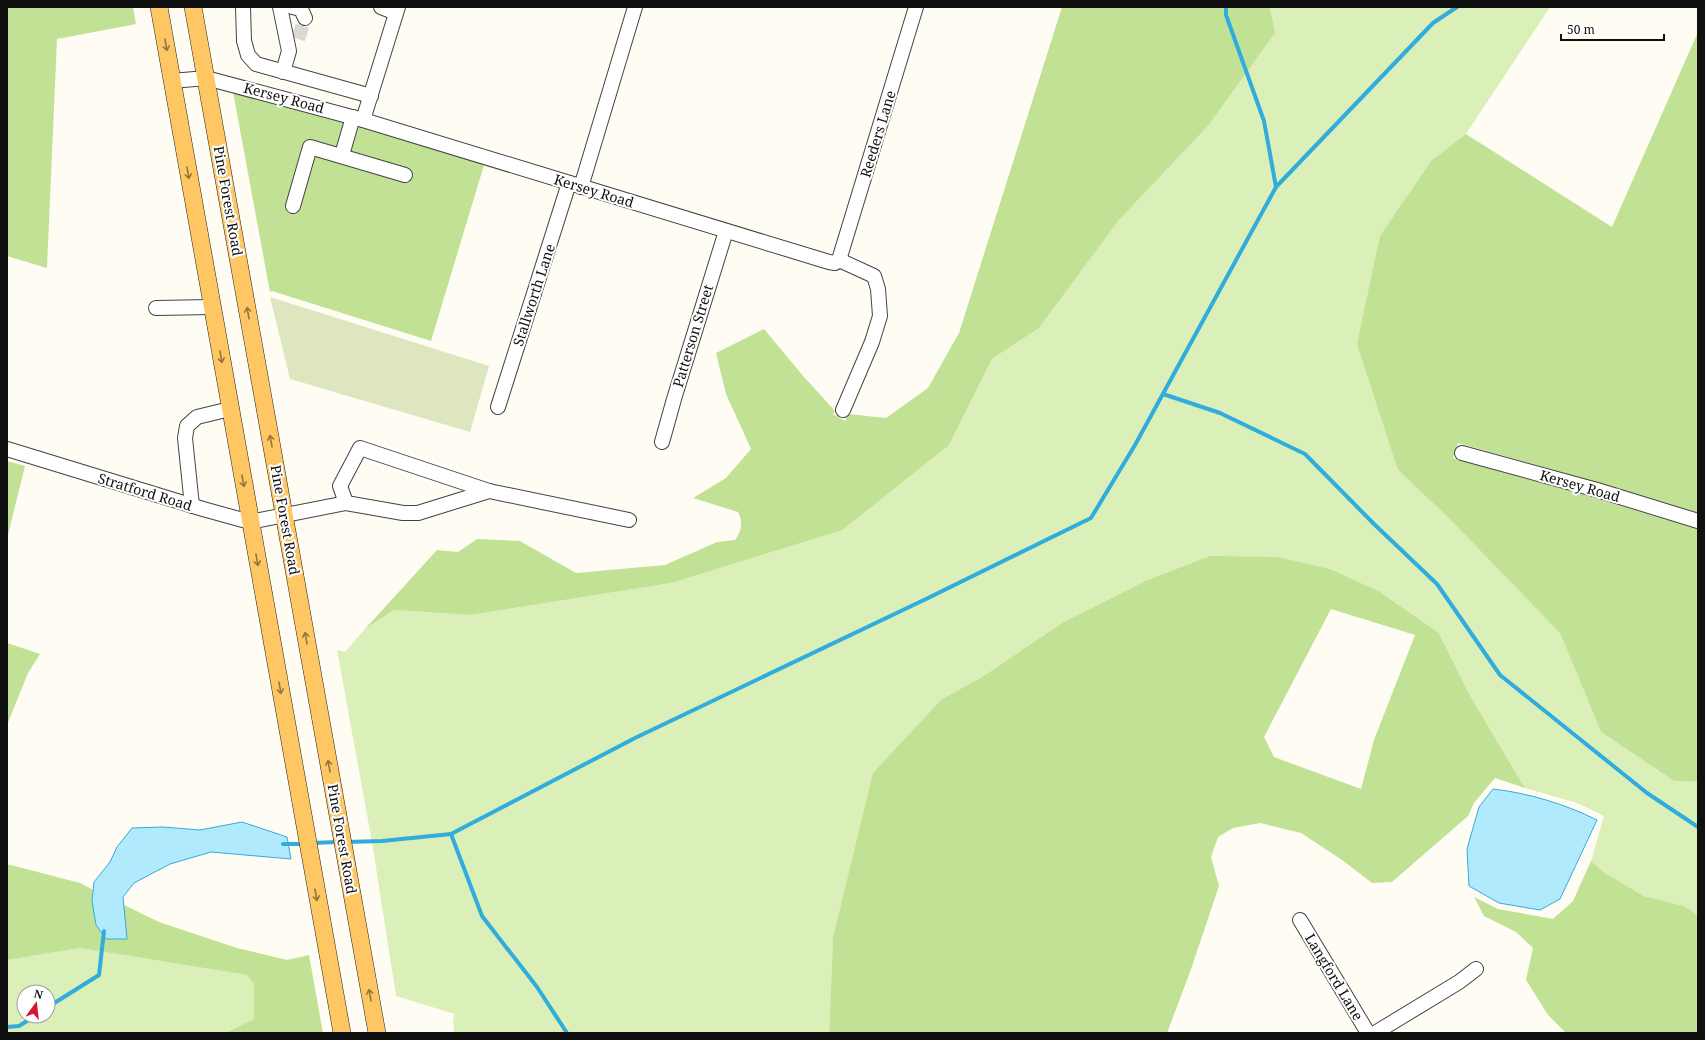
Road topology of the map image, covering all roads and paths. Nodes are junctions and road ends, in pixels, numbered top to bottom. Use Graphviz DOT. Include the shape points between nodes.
graph roads {
  1 [pos="159,7"];
  2 [pos="193,7"];
  3 [pos="243,7"];
  4 [pos="280,7"];
  5 [pos="292,7"];
  6 [pos="381,7"];
  7 [pos="635,7"];
  8 [pos="916,7"];
  9 [pos="397,10"];
  10 [pos="305,18"];
  11 [pos="298,39"];
  12 [pos="289,51"];
  13 [pos="283,72"];
  14 [pos="206,78"];
  15 [pos="172,81"];
  16 [pos="371,96"];
  17 [pos="358,118"];
  18 [pos="342,155"];
  19 [pos="405,175"];
  20 [pos="575,185"];
  21 [pos="293,206"];
  22 [pos="726,231"];
  23 [pos="839,260"];
  24 [pos="212,307"];
  25 [pos="156,308"];
  26 [pos="498,406"];
  27 [pos="230,409"];
  28 [pos="843,410"];
  29 [pos="662,442"];
  30 [pos="7,448"];
  31 [pos="1462,452"];
  32 [pos="489,491"];
  33 [pos="346,503"];
  34 [pos="192,506"];
  35 [pos="284,514"];
  36 [pos="629,520"];
  37 [pos="1698,521"];
  38 [pos="250,522"];
  39 [pos="1300,920"];
  40 [pos="1476,969"];
  41 [pos="342,1033"];
  42 [pos="377,1033"];
  43 [pos="1368,1033"];
  44 [pos="1375,1033"];
  1 -- 15 [label="main road, one-way"];
  2 -- 14 [label="main road, Pine Forest Road"];
  3 -- 13 [label="street" via="244,41 248,55 256,64"];
  4 -- 12 [label="street"];
  5 -- 10 [label="street" via="301,9"];
  6 -- 9 [label="street"];
  7 -- 20 [label="street, Stallworth Lane"];
  8 -- 23 [label="street, Reeders Lane"];
  9 -- 16 [label="street"];
  11 -- 12 [label="street"];
  12 -- 13 [label="street"];
  13 -- 16 [label="street"];
  14 -- 15 [label="street, Kersey Road"];
  14 -- 17 [label="street, Kersey Road"];
  35 -- 14 [label="main road, Pine Forest Road, one-way"];
  15 -- 24 [label="main road, one-way"];
  16 -- 17 [label="street"];
  17 -- 18 [label="street"];
  17 -- 20 [label="street, Kersey Road"];
  18 -- 19 [label="street"];
  18 -- 21 [label="street" via="310,147"];
  20 -- 22 [label="street, Kersey Road"];
  20 -- 26 [label="street, Stallworth Lane"];
  22 -- 23 [label="street, Kersey Road" via="829,262 835,263"];
  22 -- 29 [label="street, Patterson Street"];
  23 -- 28 [label="street, Kersey Road" via="874,276 878,289 880,316 872,342"];
  24 -- 25 [label="street"];
  24 -- 27 [label="main road, one-way"];
  27 -- 34 [label="street" via="197,417 187,426 185,438"];
  27 -- 38 [label="main road, one-way"];
  30 -- 34 [label="street, Stratford Road"];
  31 -- 37 [label="street, Kersey Road"];
  32 -- 33 [label="street" via="418,513 403,513"];
  32 -- 33 [label="street" via="360,448 340,486"];
  32 -- 36 [label="street"];
  33 -- 35 [label="street, Stratford Road"];
  34 -- 38 [label="street, Stratford Road"];
  35 -- 38 [label="street, Stratford Road"];
  42 -- 35 [label="main road, Pine Forest Road, one-way"];
  38 -- 41 [label="main road, one-way"];
  39 -- 43 [label="street, Langford Lane"];
  40 -- 44 [label="street"];
}
